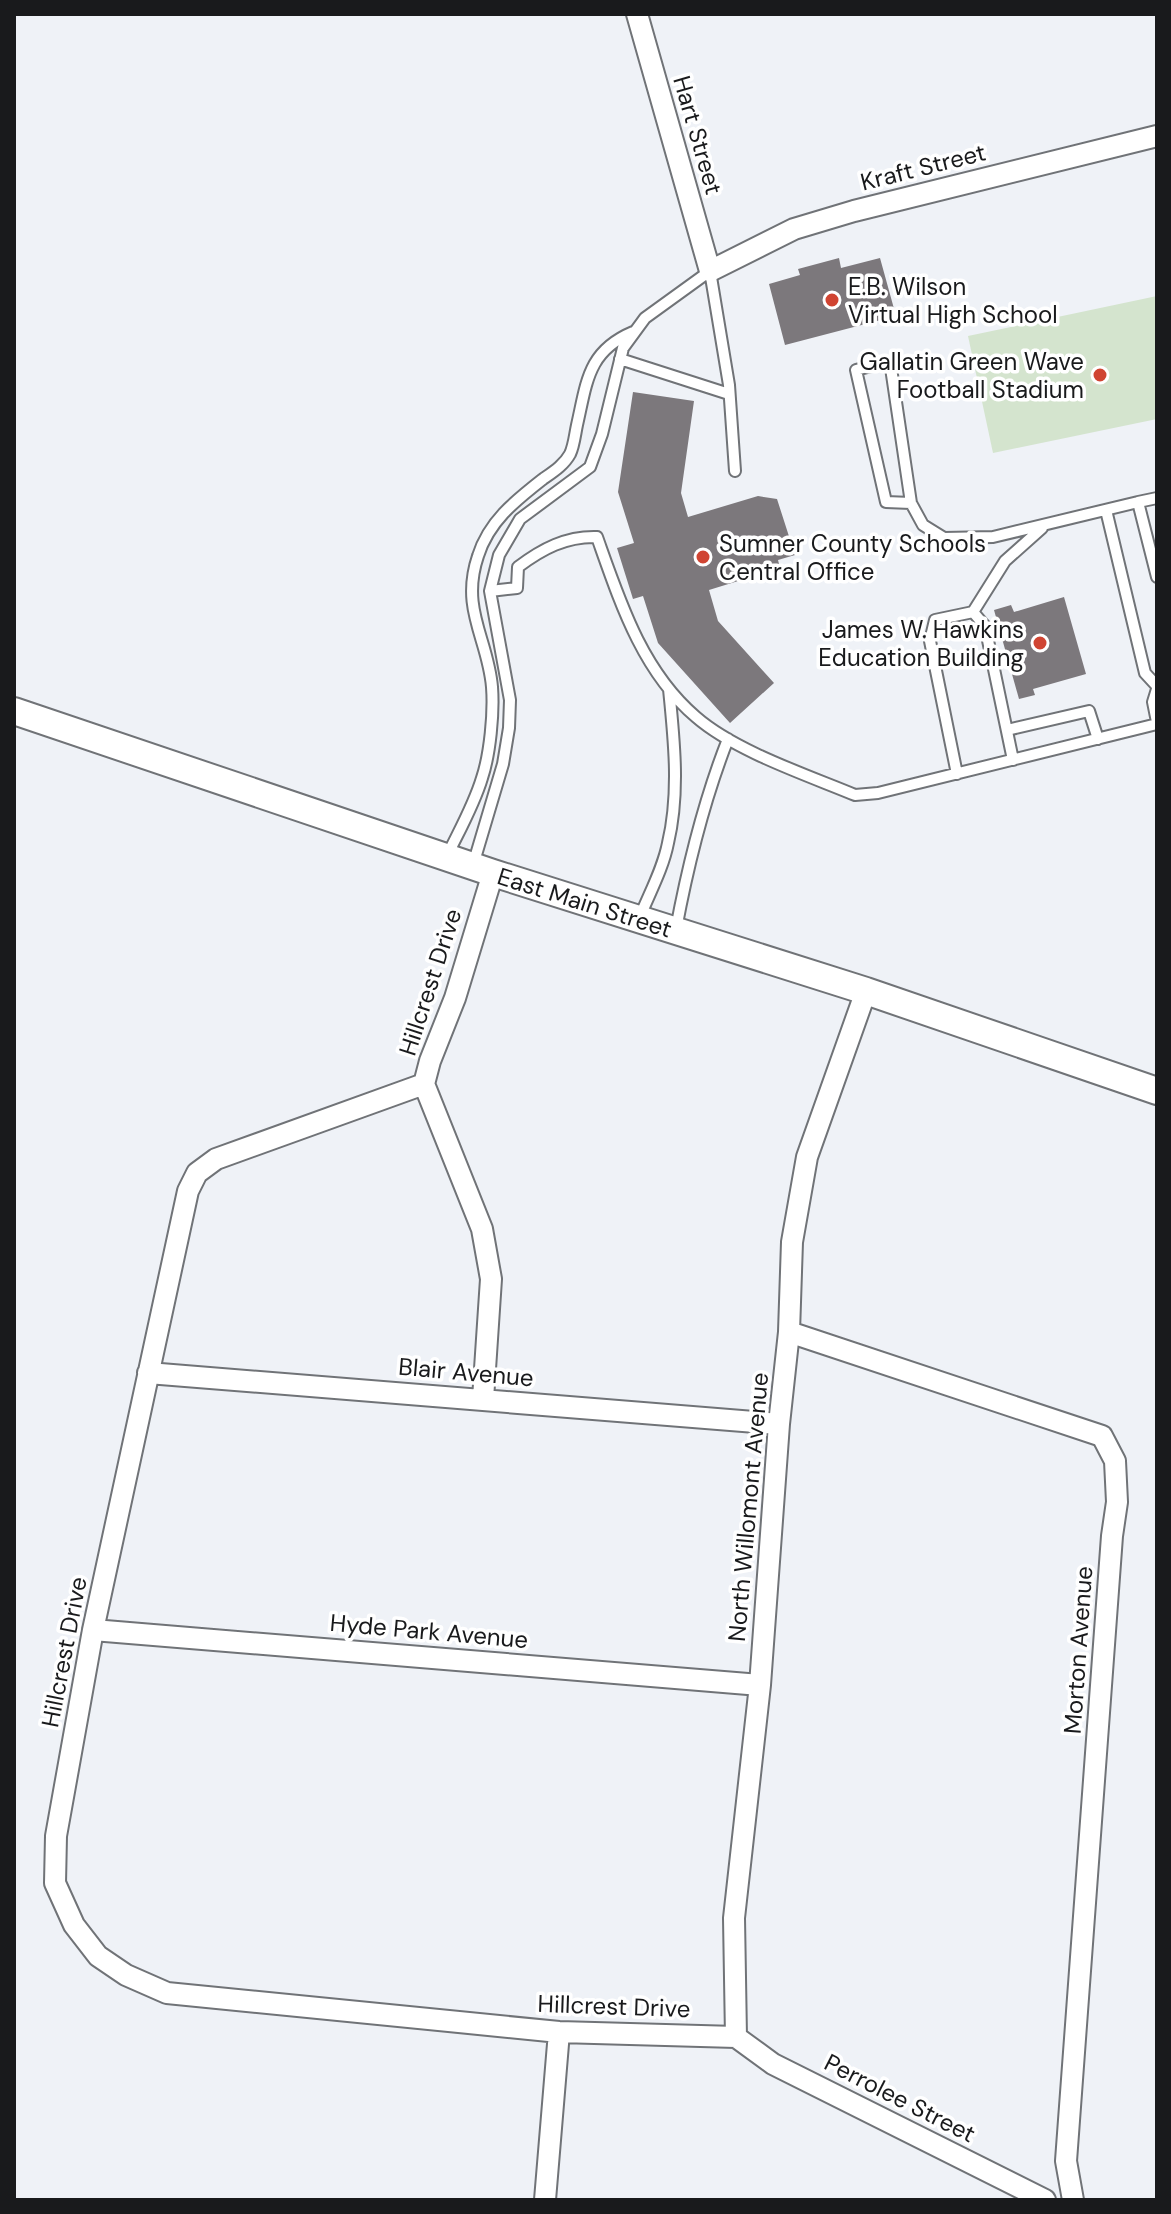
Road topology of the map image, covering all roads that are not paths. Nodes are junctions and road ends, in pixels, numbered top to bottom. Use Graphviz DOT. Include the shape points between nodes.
graph roads {
  1 [pos="637,14"];
  2 [pos="1157,136"];
  3 [pos="710,271"];
  4 [pos="635,331"];
  5 [pos="620,359"];
  6 [pos="729,394"];
  7 [pos="735,471"];
  8 [pos="1157,498"];
  9 [pos="1138,502"];
  10 [pos="911,503"];
  11 [pos="1106,510"];
  12 [pos="1051,523"];
  13 [pos="1157,577"];
  14 [pos="490,591"];
  15 [pos="973,612"];
  16 [pos="669,687"];
  17 [pos="1157,688"];
  18 [pos="14,711"];
  19 [pos="1157,723"];
  20 [pos="1007,730"];
  21 [pos="728,739"];
  22 [pos="1098,739"];
  23 [pos="1013,760"];
  24 [pos="957,774"];
  25 [pos="447,856"];
  26 [pos="483,869"];
  27 [pos="639,919"];
  28 [pos="676,931"];
  29 [pos="866,991"];
  30 [pos="424,1084"];
  31 [pos="1157,1091"];
  32 [pos="789,1332"];
  33 [pos="148,1373"];
  34 [pos="483,1399"];
  35 [pos="779,1424"];
  36 [pos="93,1630"];
  37 [pos="760,1685"];
  38 [pos="559,2032"];
  39 [pos="736,2037"];
  40 [pos="545,2200"];
  41 [pos="1045,2200"];
  42 [pos="1073,2200"];
  1 -- 3 [label="street, Hart Street"];
  2 -- 3 [label="street, Kraft Street" via="794,229"];
  3 -- 4 [label="lane" via="658,306"];
  3 -- 6 [label="lane"];
  4 -- 5 [label="lane"];
  4 -- 25 [label="lane" via="609,344 593,364 571,453 500,516 478,555 471,608 492,686 491,721 483,778"];
  5 -- 6 [label="lane"];
  5 -- 14 [label="lane" via="590,467 520,519 499,555"];
  6 -- 7 [label="lane"];
  8 -- 9 [label="lane"];
  9 -- 11 [label="lane"];
  9 -- 13 [label="lane"];
  10 -- 10 [label="lane" via="891,368 886,362 856,370 886,502"];
  10 -- 12 [label="lane" via="923,525 944,538 993,537"];
  11 -- 12 [label="lane"];
  11 -- 17 [label="lane" via="1145,673"];
  12 -- 15 [label="lane" via="1005,561"];
  14 -- 16 [label="lane" via="517,588 518,567 559,542 597,537 641,650"];
  14 -- 26 [label="lane" via="510,700"];
  15 -- 20 [label="lane" via="985,626"];
  15 -- 24 [label="lane" via="935,620 930,641"];
  16 -- 21 [label="lane" via="695,717"];
  16 -- 27 [label="lane" via="674,807 668,845"];
  17 -- 19 [label="lane"];
  18 -- 25 [label="street, East Main Street"];
  19 -- 22 [label="lane"];
  20 -- 22 [label="lane" via="1089,711"];
  20 -- 23 [label="lane"];
  21 -- 24 [label="lane" via="855,795"];
  21 -- 28 [label="lane" via="686,876"];
  22 -- 23 [label="lane"];
  23 -- 24 [label="lane"];
  25 -- 26 [label="street, East Main Street"];
  26 -- 27 [label="street, East Main Street"];
  26 -- 30 [label="street, Hillcrest Drive" via="455,998"];
  27 -- 28 [label="street, East Main Street"];
  28 -- 29 [label="street, East Main Street"];
  29 -- 31 [label="street, East Main Street"];
  29 -- 32 [label="street, North Willomont Avenue" via="807,1157 792,1242"];
  30 -- 33 [label="street, Hillcrest Drive" via="216,1159 197,1173 188,1191"];
  30 -- 34 [label="street" via="487,1254 491,1279"];
  32 -- 35 [label="street, North Willomont Avenue"];
  32 -- 42 [label="street, Morton Avenue" via="1102,1436 1115,1461 1117,1502 1066,2161"];
  33 -- 34 [label="street, Blair Avenue"];
  33 -- 36 [label="street, Hillcrest Drive"];
  34 -- 35 [label="street, Blair Avenue"];
  35 -- 37 [label="street, North Willomont Avenue"];
  36 -- 37 [label="street, Hyde Park Avenue"];
  36 -- 38 [label="street, Hillcrest Drive" via="56,1836 55,1883 74,1925 98,1956 167,1993"];
  37 -- 39 [label="street, North Willomont Avenue" via="734,1918"];
  38 -- 39 [label="street, Hillcrest Drive"];
  38 -- 40 [label="street"];
  39 -- 41 [label="street, Perrolee Street" via="773,2064"];
}
